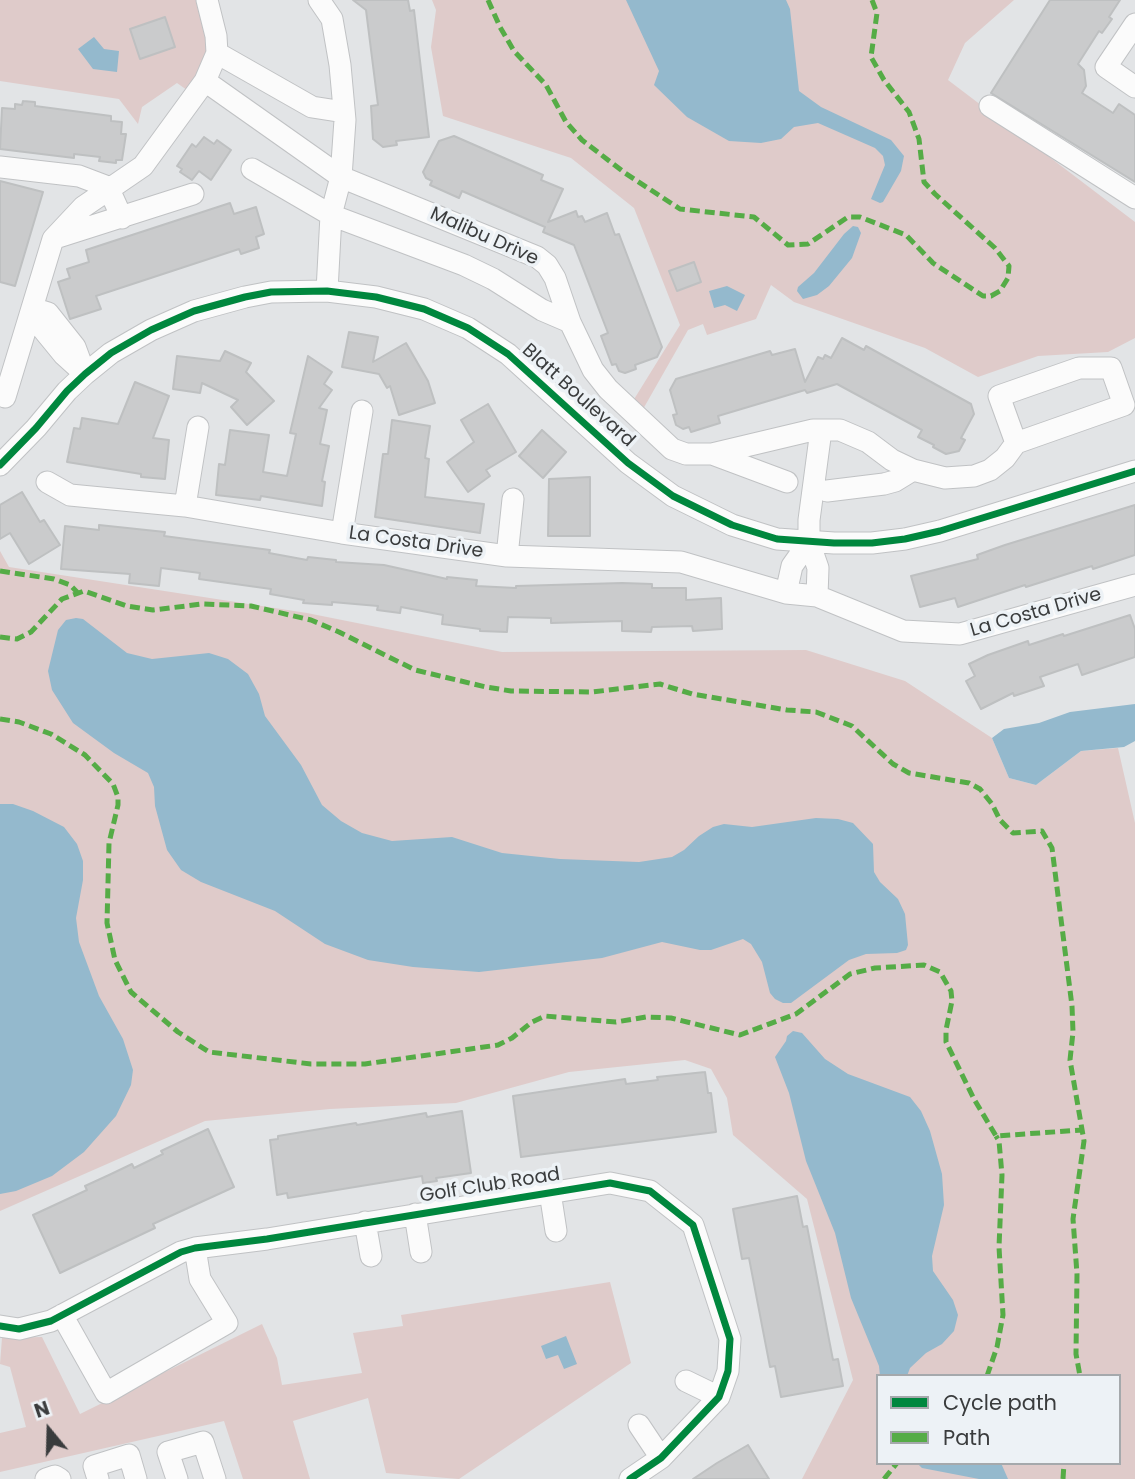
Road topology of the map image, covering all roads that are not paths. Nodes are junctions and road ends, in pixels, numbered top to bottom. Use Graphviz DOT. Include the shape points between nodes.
graph roads {
  1 [pos="207,0"];
  2 [pos="318,0"];
  3 [pos="1134,28"];
  4 [pos="217,53"];
  5 [pos="205,81"];
  6 [pos="1135,87"];
  7 [pos="990,106"];
  8 [pos="344,112"];
  9 [pos="0,167"];
  10 [pos="252,169"];
  11 [pos="341,177"];
  12 [pos="108,187"];
  13 [pos="193,194"];
  14 [pos="1135,198"];
  15 [pos="331,215"];
  16 [pos="122,218"];
  17 [pos="53,239"];
  18 [pos="327,290"];
  19 [pos="32,307"];
  20 [pos="570,322"];
  21 [pos="86,374"];
  22 [pos="5,397"];
  23 [pos="362,411"];
  24 [pos="198,426"];
  25 [pos="821,430"];
  26 [pos="1016,443"];
  27 [pos="712,454"];
  28 [pos="1135,456"];
  29 [pos="0,465"];
  30 [pos="913,470"];
  31 [pos="1135,471"];
  32 [pos="47,482"];
  33 [pos="787,482"];
  34 [pos="827,491"];
  35 [pos="513,499"];
  36 [pos="186,506"];
  37 [pos="1007,509"];
  38 [pos="342,533"];
  39 [pos="809,542"];
  40 [pos="507,556"];
  41 [pos="1135,585"];
  42 [pos="786,593"];
  43 [pos="817,596"];
  44 [pos="550,1192"];
  45 [pos="415,1214"];
  46 [pos="365,1222"];
  47 [pos="556,1231"];
  48 [pos="195,1248"];
  49 [pos="421,1252"];
  50 [pos="371,1256"];
  51 [pos="62,1315"];
  52 [pos="0,1326"];
  53 [pos="687,1381"];
  54 [pos="719,1396"];
  55 [pos="639,1425"];
  56 [pos="662,1458"];
  57 [pos="46,1479"];
  58 [pos="60,1479"];
  59 [pos="98,1479"];
  60 [pos="136,1479"];
  61 [pos="177,1479"];
  62 [pos="215,1479"];
  63 [pos="630,1479"];
  1 -- 4 [label="street"];
  2 -- 8 [label="street" via="332,19"];
  3 -- 6 [label="street" via="1106,68"];
  4 -- 5 [label="street"];
  4 -- 8 [label="street" via="312,107"];
  5 -- 11 [label="street, Malibu Drive"];
  5 -- 12 [label="street" via="143,166"];
  7 -- 14 [label="street"];
  8 -- 11 [label="street"];
  9 -- 12 [label="street" via="79,176"];
  10 -- 15 [label="street"];
  11 -- 15 [label="street"];
  11 -- 20 [label="street, Malibu Drive" via="537,257 555,278"];
  12 -- 16 [label="street"];
  12 -- 17 [label="street"];
  13 -- 16 [label="street"];
  15 -- 18 [label="street"];
  15 -- 20 [label="street" via="464,264"];
  16 -- 17 [label="street"];
  17 -- 19 [label="street"];
  18 -- 21 [label="street, Blatt Boulevard" via="271,292 194,311 126,344"];
  18 -- 39 [label="street, Blatt Boulevard" via="412,306 468,328 508,354 628,463 673,496 732,525 777,539"];
  19 -- 21 [label="street" via="48,313 75,347"];
  19 -- 22 [label="street"];
  20 -- 27 [label="street, Malibu Drive" via="593,370 638,418 672,449"];
  21 -- 29 [label="street, Blatt Boulevard"];
  23 -- 38 [label="street"];
  24 -- 36 [label="street"];
  25 -- 27 [label="street, Malibu Drive"];
  25 -- 30 [label="street" via="840,430 869,442"];
  25 -- 39 [label="street"];
  26 -- 26 [label="street" via="1124,405 1111,368 1079,368 999,396"];
  26 -- 30 [label="street" via="1006,458 974,476 945,478"];
  27 -- 33 [label="street"];
  28 -- 37 [label="street, Blatt Boulevard"];
  30 -- 34 [label="street" via="884,484"];
  31 -- 37 [label="street, Blatt Boulevard"];
  32 -- 36 [label="street, La Costa Drive" via="71,495"];
  35 -- 40 [label="street"];
  36 -- 38 [label="street, La Costa Drive"];
  37 -- 39 [label="street, Blatt Boulevard" via="905,538 872,543"];
  38 -- 40 [label="street, La Costa Drive"];
  39 -- 42 [label="street" via="792,566"];
  39 -- 43 [label="street" via="818,569"];
  40 -- 42 [label="street, La Costa Drive" via="681,562"];
  41 -- 43 [label="street, La Costa Drive" via="960,634 903,631"];
  42 -- 43 [label="street, La Costa Drive"];
  44 -- 45 [label="street, Golf Club Road"];
  44 -- 47 [label="street"];
  44 -- 54 [label="street, Golf Club Road" via="610,1183 650,1191 659,1212 693,1225 730,1339 728,1371"];
  45 -- 46 [label="street, Golf Club Road"];
  45 -- 49 [label="street"];
  46 -- 48 [label="street, Golf Club Road" via="268,1246"];
  46 -- 50 [label="street"];
  48 -- 51 [label="street, Golf Club Road"];
  48 -- 51 [label="street" via="200,1279 227,1323 106,1393"];
  51 -- 52 [label="street, Golf Club Road" via="19,1329"];
  53 -- 54 [label="street"];
  54 -- 56 [label="street, Golf Club Road"];
  55 -- 56 [label="street"];
  56 -- 63 [label="street, Golf Club Road"];
  57 -- 58 [label="street"];
  59 -- 60 [label="street" via="94,1466 129,1455"];
  61 -- 62 [label="street" via="168,1452 202,1442"];
}
